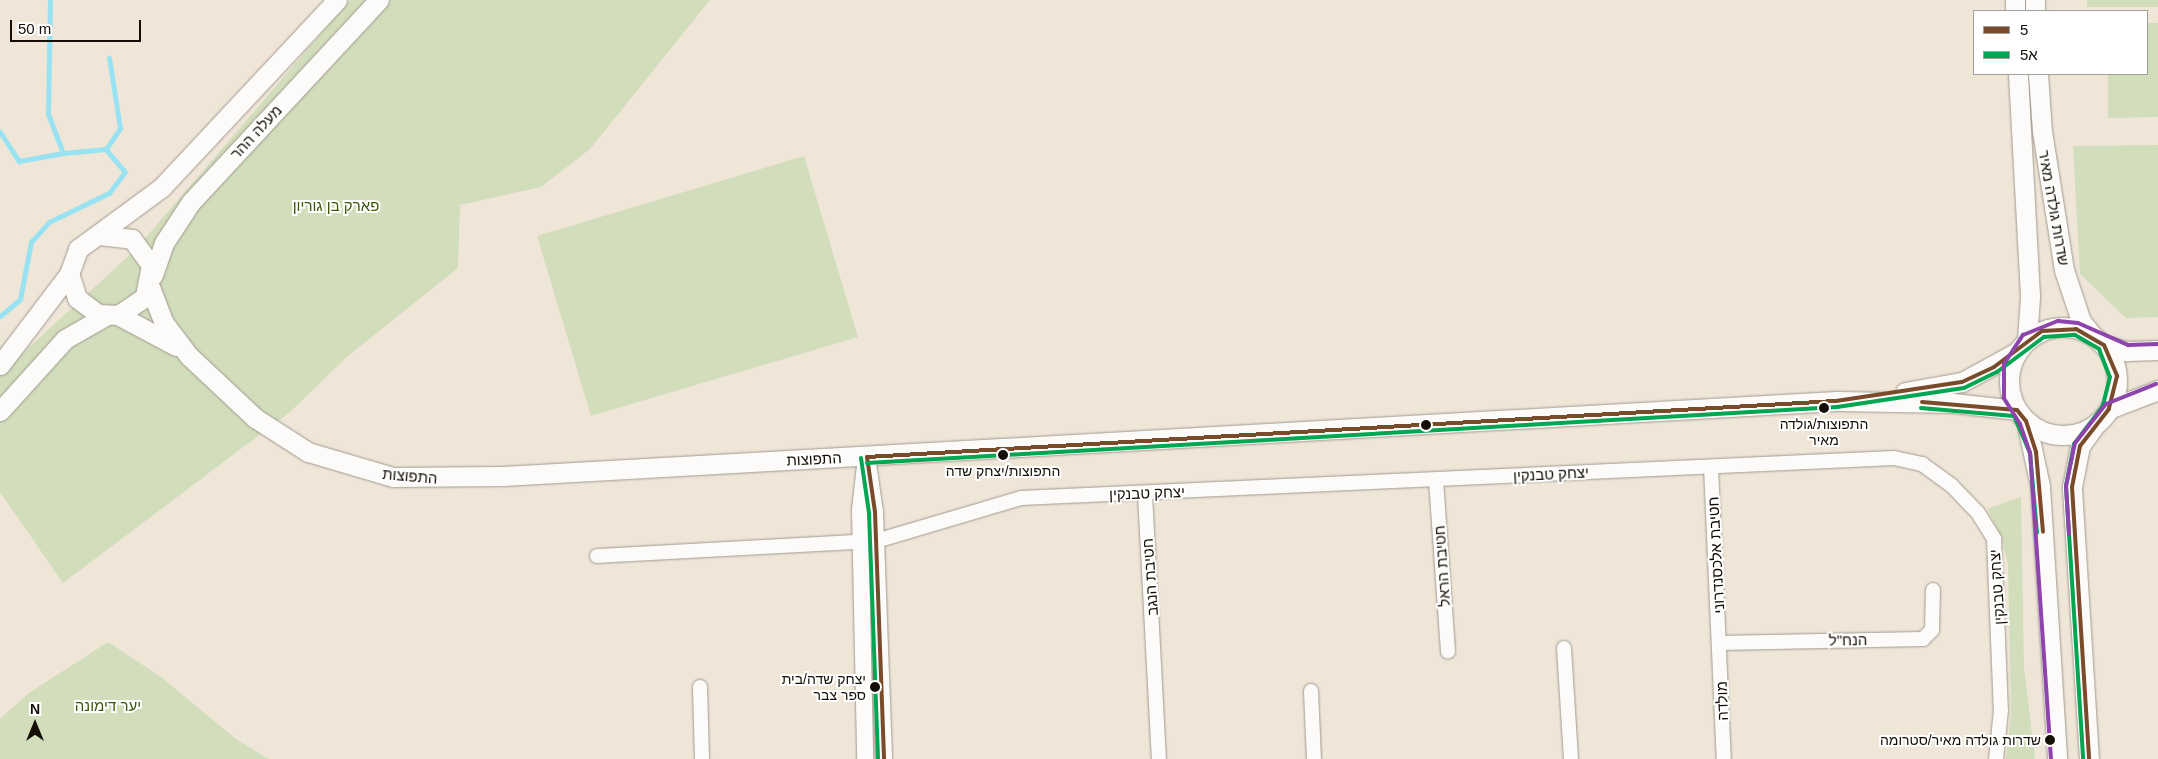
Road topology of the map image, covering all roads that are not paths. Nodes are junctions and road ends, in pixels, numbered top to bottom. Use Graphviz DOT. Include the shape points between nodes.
graph roads {
  1 [pos="337,0"];
  2 [pos="379,0"];
  3 [pos="2018,75"];
  4 [pos="2038,75"];
  5 [pos="100,235"];
  6 [pos="69,274"];
  7 [pos="151,282"];
  8 [pos="112,315"];
  9 [pos="2098,340"];
  10 [pos="2022,346"];
  11 [pos="2158,350"];
  12 [pos="189,356"];
  13 [pos="0,365"];
  14 [pos="2158,390"];
  15 [pos="1836,400"];
  16 [pos="2110,409"];
  17 [pos="0,411"];
  18 [pos="2021,416"];
  19 [pos="2097,423"];
  20 [pos="866,456"];
  21 [pos="1711,467"];
  22 [pos="1436,480"];
  23 [pos="1145,494"];
  24 [pos="868,542"];
  25 [pos="597,556"];
  26 [pos="1933,590"];
  27 [pos="1720,643"];
  28 [pos="1564,648"];
  29 [pos="1448,652"];
  30 [pos="700,687"];
  31 [pos="1311,690"];
  32 [pos="702,759"];
  33 [pos="865,759"];
  34 [pos="884,759"];
  35 [pos="1158,759"];
  36 [pos="1314,759"];
  37 [pos="1571,759"];
  38 [pos="1724,759"];
  39 [pos="1996,759"];
  40 [pos="2057,759"];
  41 [pos="2089,759"];
  1 -- 5 [label="main road, מעלה ההר" via="162,187"];
  2 -- 7 [label="main road, מעלה ההר" via="191,202 164,243"];
  3 -- 10 [label="main road, שדרות גולדה מאיר" via="2030,297"];
  4 -- 9 [label="main road, שדרות גולדה מאיר" via="2042,131 2064,270 2081,321"];
  5 -- 6 [label="main road" via="78,249"];
  5 -- 7 [label="main road" via="122,235 136,242 147,255"];
  6 -- 8 [label="main road" via="77,298 90,310"];
  6 -- 13 [label="main road" via="44,313"];
  7 -- 8 [label="main road" via="138,306"];
  7 -- 12 [label="main road, התפוצות" via="164,323"];
  8 -- 12 [label="main road, התפוצות"];
  8 -- 17 [label="main road" via="65,339"];
  9 -- 10 [label="main road" via="2059,327"];
  9 -- 11 [label="main road" via="2128,351"];
  9 -- 16 [label="main road" via="2117,376"];
  10 -- 15 [label="main road, התפוצות" via="1962,382"];
  10 -- 18 [label="main road" via="2008,381"];
  12 -- 20 [label="main road, התפוצות" via="225,393 280,436 334,462 393,477 435,480"];
  14 -- 16 [label="main road"];
  15 -- 18 [label="main road, התפוצות" via="1953,403"];
  15 -- 20 [label="main road, התפוצות"];
  16 -- 19 [label="main road"];
  18 -- 19 [label="main road" via="2038,430 2069,435"];
  18 -- 40 [label="main road" via="2040,486"];
  19 -- 41 [label="main road" via="2080,446 2072,487"];
  20 -- 24 [label="street"];
  21 -- 22 [label="street, יצחק טבנקין"];
  21 -- 27 [label="street, חטיבת אלכסנדרוני"];
  21 -- 39 [label="street, יצחק טבנקין" via="1894,458 1922,464 1952,486 1978,513 1994,539 1998,562 2001,710"];
  22 -- 23 [label="street, יצחק טבנקין"];
  22 -- 29 [label="street, חטיבת הראל"];
  23 -- 24 [label="street, יצחק טבנקין" via="1021,498"];
  23 -- 35 [label="street, חטיבת הנגב"];
  24 -- 25 [label="street, יצחק טבנקין"];
  24 -- 33 [label="street"];
  24 -- 34 [label="street"];
  26 -- 27 [label="street, הנח\"ל" via="1932,630 1923,639"];
  27 -- 38 [label="street, מולדה"];
  28 -- 37 [label="street"];
  30 -- 32 [label="street"];
  31 -- 36 [label="street"];
}
